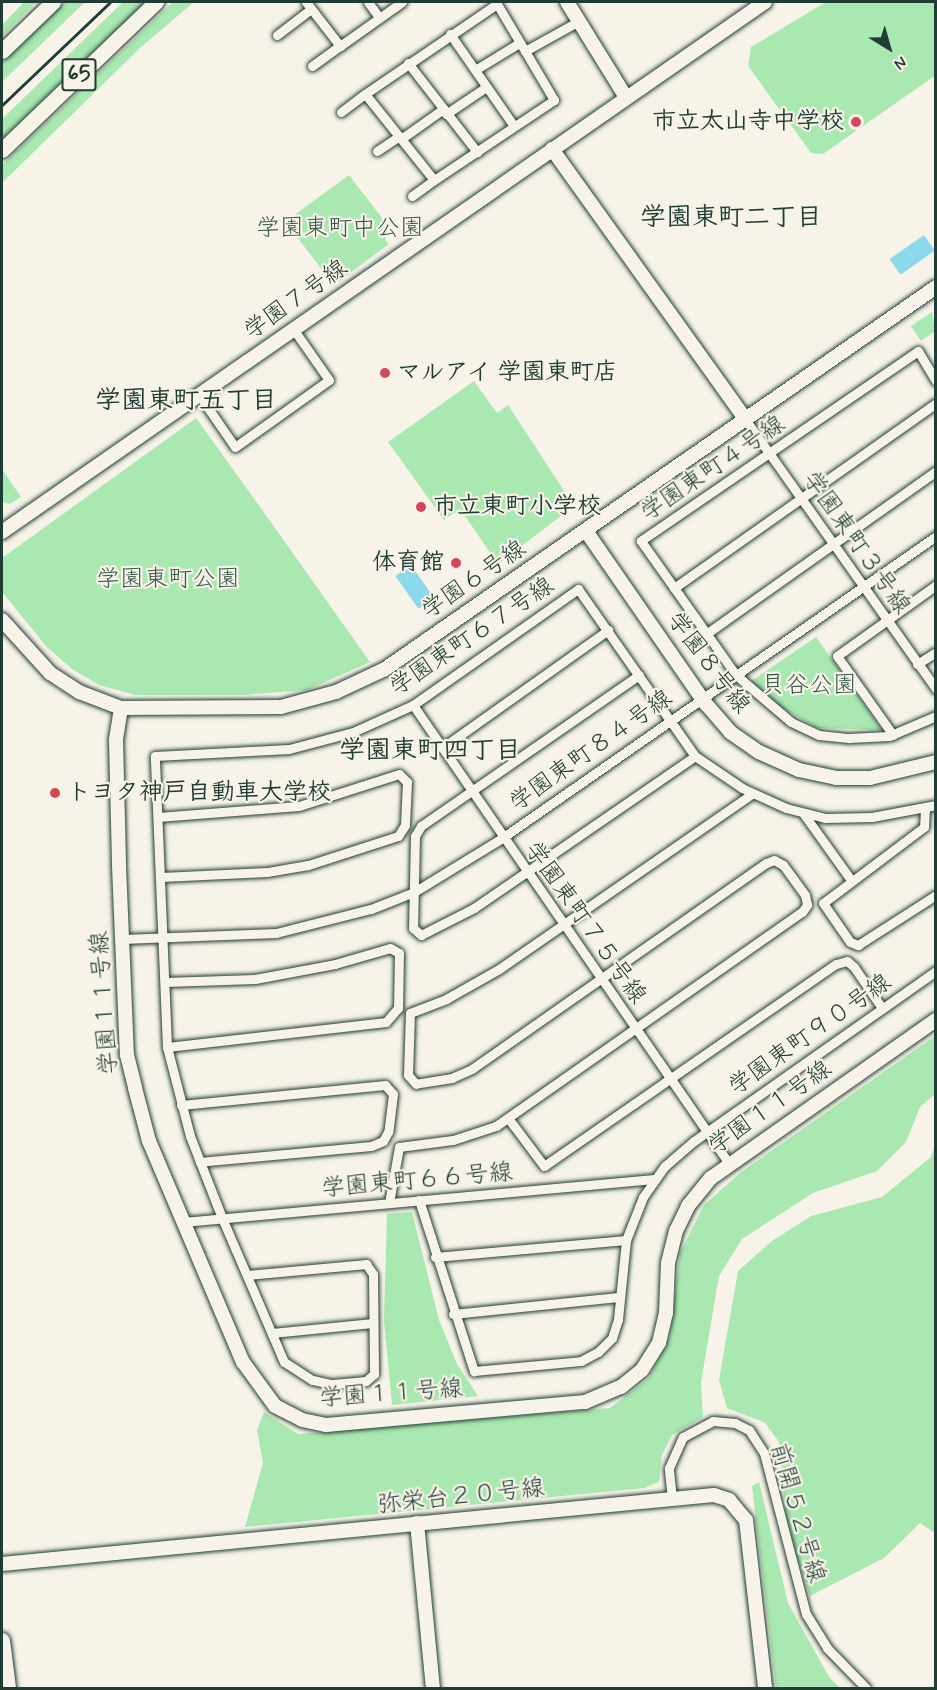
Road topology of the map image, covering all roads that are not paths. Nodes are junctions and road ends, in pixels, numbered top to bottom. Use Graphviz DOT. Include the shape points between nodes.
graph roads {
  1 [pos="53,2"];
  2 [pos="156,2"];
  3 [pos="368,2"];
  4 [pos="402,2"];
  5 [pos="567,2"];
  6 [pos="765,2"];
  7 [pos="309,5"];
  8 [pos="379,17"];
  9 [pos="579,21"];
  10 [pos="450,34"];
  11 [pos="277,35"];
  12 [pos="340,46"];
  13 [pos="522,47"];
  14 [pos="2,51"];
  15 [pos="408,63"];
  16 [pos="312,66"];
  17 [pos="475,70"];
  18 [pos="486,87"];
  19 [pos="365,94"];
  20 [pos="626,97"];
  21 [pos="341,112"];
  22 [pos="444,112"];
  23 [pos="514,126"];
  24 [pos="400,137"];
  25 [pos="552,149"];
  26 [pos="2,150"];
  27 [pos="377,152"];
  28 [pos="477,152"];
  29 [pos="434,180"];
  30 [pos="412,196"];
  31 [pos="936,287"];
  32 [pos="294,330"];
  33 [pos="936,381"];
  34 [pos="199,395"];
  35 [pos="936,403"];
  36 [pos="745,419"];
  37 [pos="771,454"];
  38 [pos="936,471"];
  39 [pos="801,498"];
  40 [pos="586,531"];
  41 [pos="2,532"];
  42 [pos="936,536"];
  43 [pos="831,543"];
  44 [pos="936,585"];
  45 [pos="674,588"];
  46 [pos="862,588"];
  47 [pos="2,620"];
  48 [pos="886,620"];
  49 [pos="608,630"];
  50 [pos="706,634"];
  51 [pos="936,652"];
  52 [pos="918,664"];
  53 [pos="639,675"];
  54 [pos="736,675"];
  55 [pos="936,689"];
  56 [pos="702,697"];
  57 [pos="413,705"];
  58 [pos="121,708"];
  59 [pos="936,716"];
  60 [pos="672,723"];
  61 [pos="893,735"];
  62 [pos="442,748"];
  63 [pos="695,756"];
  64 [pos="936,762"];
  65 [pos="472,793"];
  66 [pos="752,794"];
  67 [pos="936,805"];
  68 [pos="925,809"];
  69 [pos="803,813"];
  70 [pos="158,817"];
  71 [pos="502,838"];
  72 [pos="526,872"];
  73 [pos="161,877"];
  74 [pos="850,879"];
  75 [pos="414,892"];
  76 [pos="936,895"];
  77 [pos="564,925"];
  78 [pos="122,939"];
  79 [pos="164,939"];
  80 [pos="936,971"];
  81 [pos="601,980"];
  82 [pos="165,982"];
  83 [pos="882,1008"];
  84 [pos="936,1020"];
  85 [pos="636,1029"];
  86 [pos="167,1047"];
  87 [pos="670,1079"];
  88 [pos="181,1105"];
  89 [pos="508,1118"];
  90 [pos="707,1132"];
  91 [pos="200,1162"];
  92 [pos="728,1162"];
  93 [pos="655,1179"];
  94 [pos="419,1200"];
  95 [pos="388,1203"];
  96 [pos="222,1218"];
  97 [pos="182,1222"];
  98 [pos="626,1240"];
  99 [pos="435,1257"];
  100 [pos="247,1275"];
  101 [pos="618,1297"];
  102 [pos="453,1314"];
  103 [pos="373,1323"];
  104 [pos="272,1333"];
  105 [pos="672,1499"];
  106 [pos="417,1523"];
  107 [pos="2,1564"];
  108 [pos="2,1641"];
  109 [pos="8,1689"];
  110 [pos="433,1689"];
  111 [pos="765,1689"];
  112 [pos="866,1689"];
  1 -- 14 [label="main road"];
  2 -- 26 [label="main road, 65"];
  3 -- 8 [label="street"];
  4 -- 8 [label="street"];
  5 -- 9 [label="street"];
  6 -- 20 [label="street, 学園７号線"];
  7 -- 11 [label="street"];
  7 -- 12 [label="street"];
  8 -- 12 [label="street"];
  9 -- 13 [label="street"];
  9 -- 20 [label="street"];
  10 -- 13 [label="street" via="497,4"];
  10 -- 15 [label="street"];
  10 -- 17 [label="street"];
  12 -- 16 [label="street"];
  13 -- 17 [label="street"];
  13 -- 23 [label="street" via="554,100"];
  15 -- 19 [label="street"];
  15 -- 22 [label="street"];
  17 -- 18 [label="street"];
  18 -- 22 [label="street"];
  18 -- 23 [label="street"];
  19 -- 21 [label="street"];
  19 -- 24 [label="street"];
  20 -- 25 [label="street, 学園７号線"];
  22 -- 24 [label="street"];
  22 -- 28 [label="street"];
  23 -- 28 [label="street"];
  24 -- 27 [label="street"];
  24 -- 29 [label="street"];
  25 -- 32 [label="street, 学園７号線"];
  25 -- 36 [label="street"];
  28 -- 29 [label="street"];
  29 -- 30 [label="street"];
  31 -- 36 [label="street, 学園６号線"];
  32 -- 34 [label="street, 学園７号線"];
  32 -- 34 [label="street" via="329,380 235,447"];
  33 -- 37 [label="street, 学園東町４号線" via="918,351"];
  34 -- 41 [label="street, 学園７号線"];
  35 -- 39 [label="street"];
  36 -- 37 [label="street, 学園東町３号線"];
  36 -- 40 [label="street, 学園６号線"];
  37 -- 39 [label="street, 学園東町３号線"];
  37 -- 45 [label="street, 学園東町４号線" via="641,541"];
  38 -- 43 [label="street"];
  39 -- 43 [label="street, 学園東町３号線"];
  39 -- 45 [label="street"];
  40 -- 56 [label="street, 学園８号線"];
  40 -- 58 [label="street, 学園６号線" via="385,669 336,692 281,707"];
  42 -- 46 [label="street, 学園東町８４号線"];
  43 -- 46 [label="street, 学園東町３号線"];
  43 -- 50 [label="street"];
  44 -- 48 [label="street"];
  45 -- 50 [label="street, 学園東町４号線"];
  46 -- 48 [label="street, 学園東町３号線"];
  46 -- 54 [label="street, 学園東町８４号線"];
  47 -- 58 [label="street, 学園６号線" via="50,673 79,692"];
  48 -- 52 [label="street, 学園東町３号線"];
  48 -- 61 [label="street" via="837,656"];
  49 -- 53 [label="street, 学園東町６７号線"];
  49 -- 57 [label="street, 学園東町６７号線" via="579,589"];
  49 -- 62 [label="street"];
  50 -- 54 [label="street, 学園東町４号線"];
  51 -- 52 [label="street"];
  52 -- 55 [label="street, 学園東町３号線"];
  53 -- 60 [label="street, 学園東町６７号線"];
  53 -- 65 [label="street"];
  54 -- 56 [label="street, 学園東町８４号線"];
  54 -- 61 [label="street, 学園東町４号線" via="770,708 819,735"];
  56 -- 60 [label="street, 学園東町８４号線"];
  56 -- 64 [label="street, 学園８号線" via="730,732 759,752 799,770 836,778 870,778"];
  57 -- 62 [label="street, 学園東町７５号線"];
  57 -- 70 [label="street, 学園東町６７号線" via="353,732 289,750 155,756"];
  58 -- 78 [label="street, 学園１１号線" via="116,740"];
  59 -- 61 [label="street, 学園東町４号線"];
  60 -- 63 [label="street, 学園東町６７号線"];
  60 -- 71 [label="street, 学園東町８４号線"];
  62 -- 65 [label="street, 学園東町７５号線"];
  63 -- 66 [label="street"];
  63 -- 72 [label="street"];
  65 -- 71 [label="street, 学園東町７５号線"];
  65 -- 75 [label="street" via="421,826 415,836"];
  66 -- 69 [label="street"];
  66 -- 77 [label="street"];
  67 -- 68 [label="street"];
  68 -- 69 [label="street" via="851,819"];
  68 -- 74 [label="street" via="924,827"];
  69 -- 74 [label="street"];
  70 -- 73 [label="street, 学園東町６７号線"];
  70 -- 73 [label="street" via="299,806 399,774 408,782 405,825 398,836 340,857 287,868"];
  71 -- 72 [label="street, 学園東町７５号線"];
  71 -- 75 [label="street, 学園東町８４号線"];
  72 -- 75 [label="street" via="474,908 421,935 413,928"];
  72 -- 77 [label="street, 学園東町７５号線"];
  73 -- 79 [label="street, 学園東町６７号線"];
  74 -- 76 [label="street" via="823,903 850,942 858,945"];
  75 -- 79 [label="street, 学園東町８４号線" via="320,924 276,933"];
  77 -- 81 [label="street, 学園東町７５号線"];
  77 -- 81 [label="street" via="446,999 410,1013 408,1075 416,1084 453,1078 472,1069"];
  78 -- 79 [label="street, 学園東町８４号線"];
  78 -- 97 [label="street, 学園１１号線" via="127,1055 149,1141"];
  79 -- 82 [label="street, 学園東町６７号線"];
  80 -- 83 [label="street, 学園東町９０号線"];
  81 -- 85 [label="street, 学園東町７５号線"];
  81 -- 85 [label="street" via="766,863 774,860 783,865 805,895 807,905 802,912"];
  82 -- 86 [label="street, 学園東町６７号線"];
  82 -- 86 [label="street" via="255,979 335,964 390,948 399,954 398,1008 386,1022"];
  83 -- 87 [label="street" via="854,967 847,961 836,964"];
  83 -- 90 [label="street, 学園東町９０号線"];
  84 -- 92 [label="street, 学園１１号線"];
  85 -- 87 [label="street, 学園東町７５号線"];
  85 -- 89 [label="street"];
  86 -- 88 [label="street, 学園東町６７号線"];
  87 -- 89 [label="street" via="544,1166"];
  87 -- 90 [label="street, 学園東町７５号線"];
  88 -- 91 [label="street, 学園東町６７号線"];
  88 -- 91 [label="street" via="385,1085 393,1094 388,1132 383,1141 371,1146"];
  89 -- 95 [label="street" via="476,1134 399,1147"];
  90 -- 92 [label="street, 学園東町７５号線"];
  90 -- 93 [label="street, 学園東町９０号線" via="678,1154"];
  91 -- 96 [label="street, 学園東町６７号線"];
  92 -- 97 [label="street, 学園１１号線" via="688,1206 676,1231 668,1263 666,1313 659,1343 642,1370 621,1387 585,1402 326,1425 302,1420 275,1406 243,1362"];
  93 -- 94 [label="street, 学園東町６６号線"];
  93 -- 98 [label="street, 学園東町９０号線"];
  94 -- 95 [label="street, 学園東町６６号線"];
  94 -- 99 [label="street"];
  95 -- 96 [label="street, 学園東町６６号線"];
  96 -- 97 [label="street, 学園東町６６号線"];
  96 -- 100 [label="street, 学園東町６７号線"];
  98 -- 99 [label="street"];
  98 -- 101 [label="street, 学園東町９０号線"];
  99 -- 102 [label="street"];
  100 -- 103 [label="street, 学園東町６７号線" via="366,1264 373,1274"];
  100 -- 104 [label="street, 学園東町６７号線"];
  101 -- 102 [label="street"];
  101 -- 102 [label="street, 学園東町９０号線" via="618,1319 612,1338 581,1361 474,1371"];
  103 -- 104 [label="street"];
  103 -- 104 [label="street, 学園東町６７号線" via="374,1374 366,1381 330,1384 312,1380 284,1362"];
  105 -- 106 [label="street, 弥栄台２０号線"];
  105 -- 111 [label="street, 弥栄台２０号線" via="714,1495 729,1500 746,1520"];
  105 -- 112 [label="street, 前開５２号線" via="669,1468 683,1437 713,1421 735,1423 749,1430 764,1453 806,1614 826,1648"];
  106 -- 107 [label="street, 弥栄台２０号線"];
  106 -- 110 [label="street"];
  108 -- 109 [label="highway"];
}
